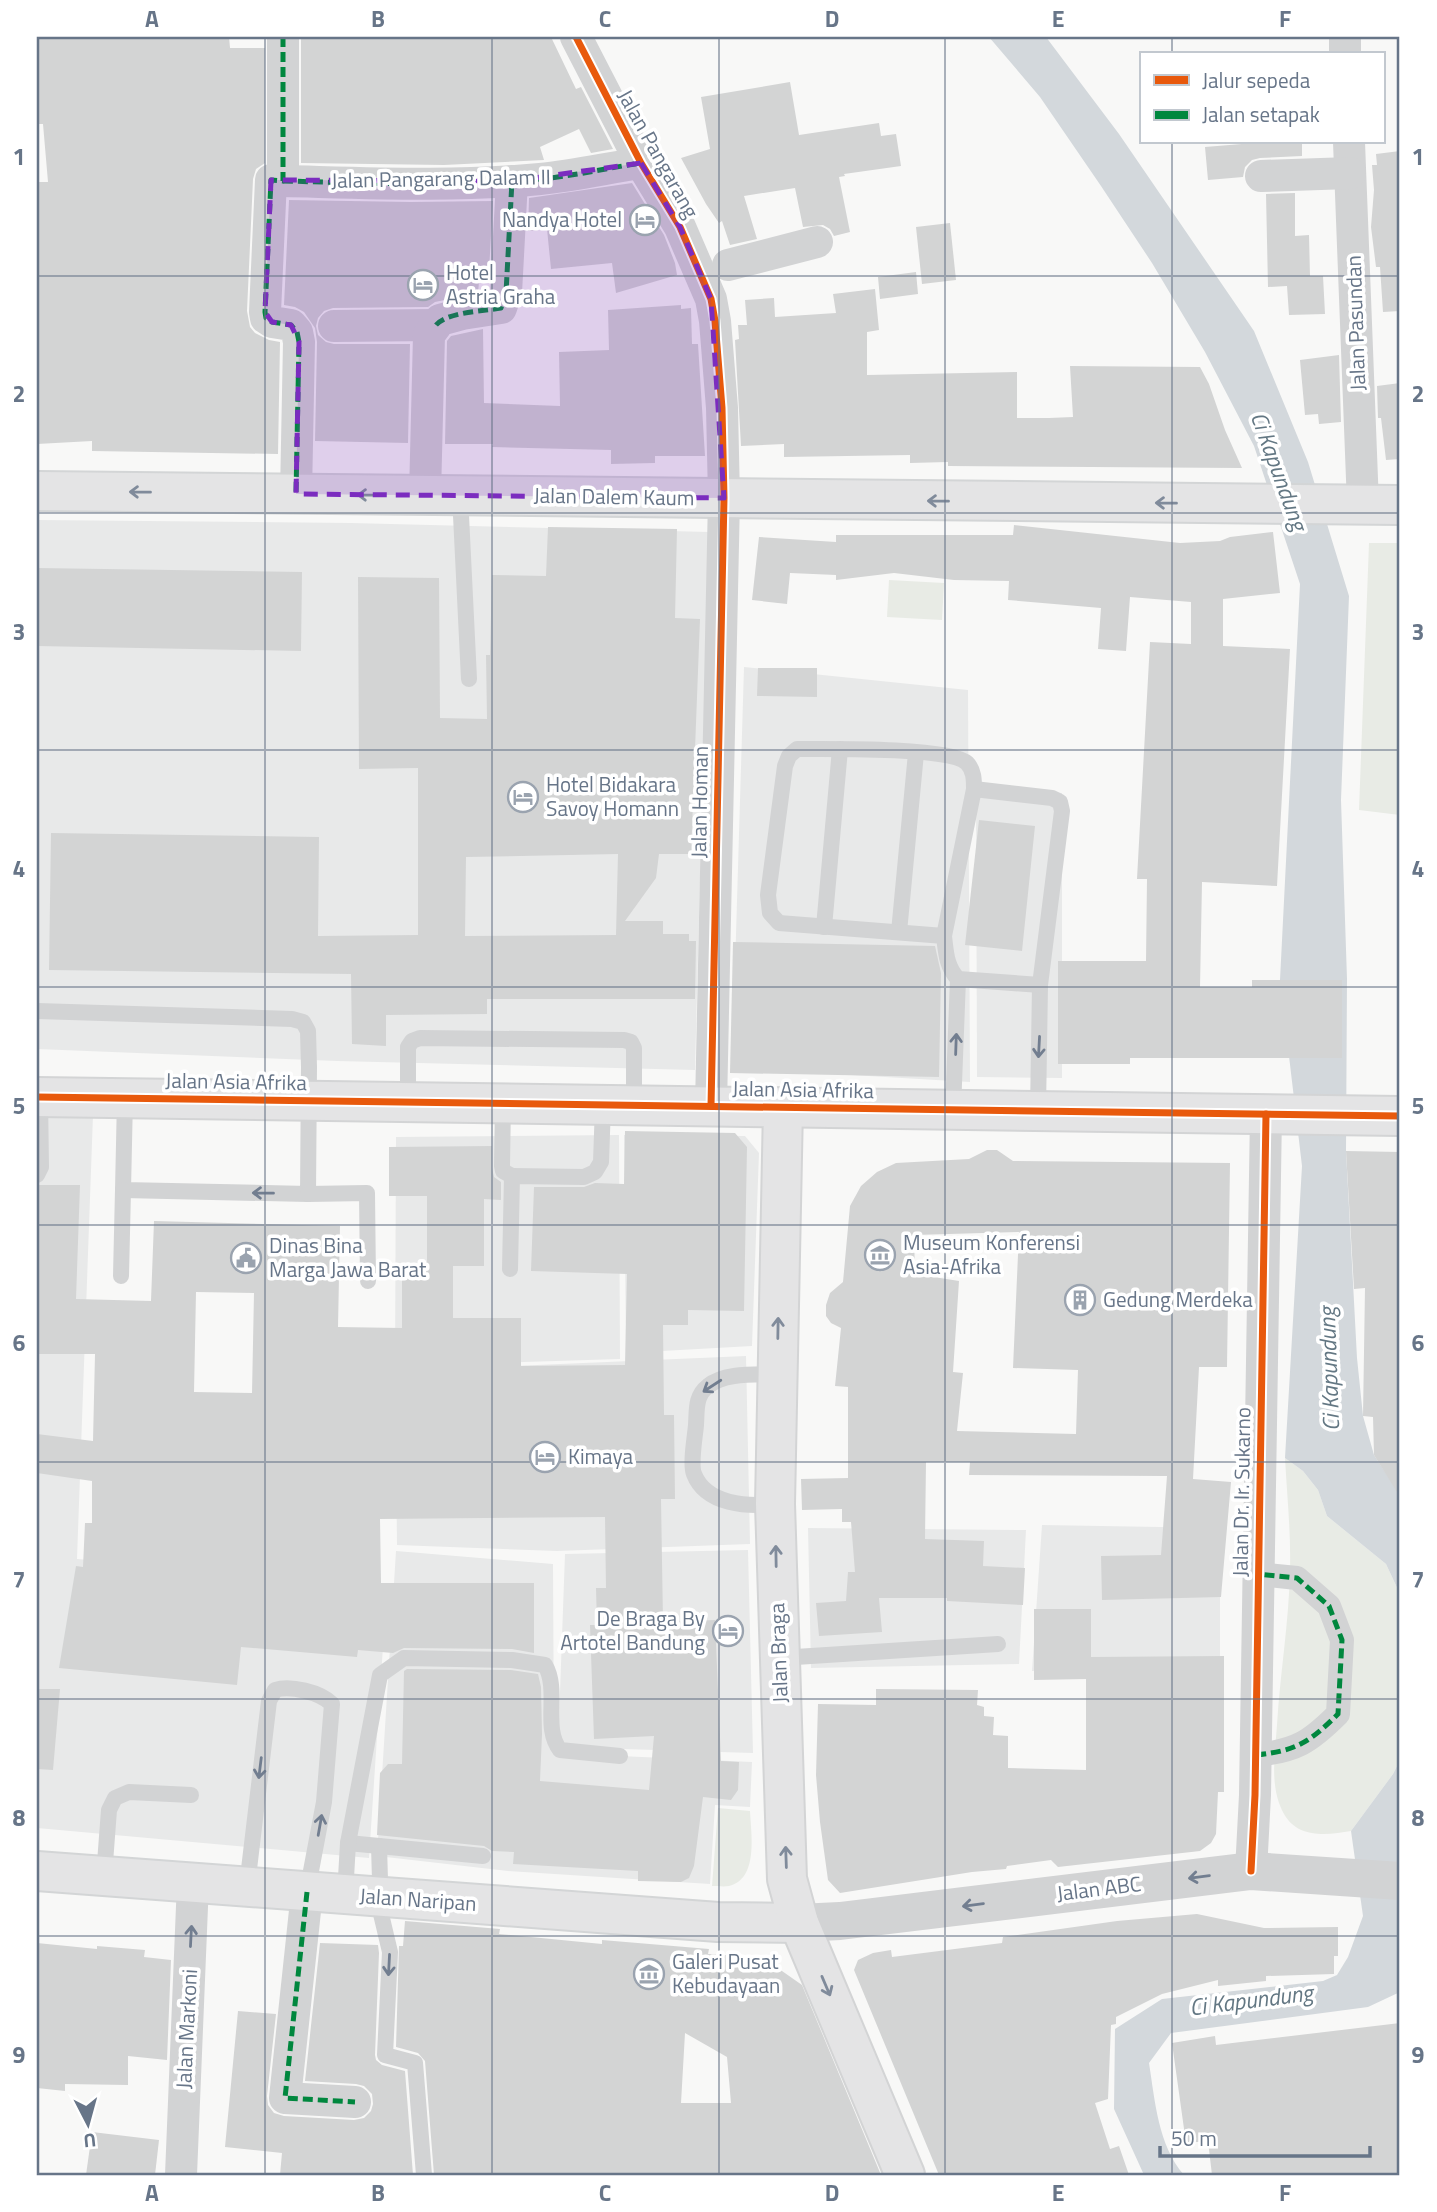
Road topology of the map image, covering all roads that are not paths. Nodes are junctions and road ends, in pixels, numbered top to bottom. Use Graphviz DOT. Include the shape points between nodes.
graph roads {
  1 [pos="283,37"];
  2 [pos="576,37"];
  3 [pos="1349,144"];
  4 [pos="641,163"];
  5 [pos="1350,173"];
  6 [pos="1261,176"];
  7 [pos="283,181"];
  8 [pos="512,181"];
  9 [pos="817,242"];
  10 [pos="728,265"];
  11 [pos="436,325"];
  12 [pos="334,326"];
  13 [pos="37,491"];
  14 [pos="296,494"];
  15 [pos="442,495"];
  16 [pos="724,498"];
  17 [pos="1366,505"];
  18 [pos="469,679"];
  19 [pos="840,749"];
  20 [pos="916,753"];
  21 [pos="974,789"];
  22 [pos="824,927"];
  23 [pos="899,932"];
  24 [pos="944,936"];
  25 [pos="958,979"];
  26 [pos="1040,985"];
  27 [pos="37,1011"];
  28 [pos="408,1087"];
  29 [pos="624,1095"];
  30 [pos="38,1097"];
  31 [pos="125,1097"];
  32 [pos="309,1101"];
  33 [pos="503,1103"];
  34 [pos="710,1106"];
  35 [pos="783,1107"];
  36 [pos="953,1110"];
  37 [pos="1038,1110"];
  38 [pos="1266,1114"];
  39 [pos="1400,1116"];
  40 [pos="37,1175"];
  41 [pos="512,1176"];
  42 [pos="123,1190"];
  43 [pos="308,1194"];
  44 [pos="510,1269"];
  45 [pos="121,1276"];
  46 [pos="368,1281"];
  47 [pos="777,1374"];
  48 [pos="775,1504"];
  49 [pos="1258,1574"];
  50 [pos="998,1644"];
  51 [pos="778,1658"];
  52 [pos="1256,1755"];
  53 [pos="620,1756"];
  54 [pos="191,1795"];
  55 [pos="348,1843"];
  56 [pos="379,1846"];
  57 [pos="483,1856"];
  58 [pos="37,1871"];
  59 [pos="1251,1871"];
  60 [pos="104,1876"];
  61 [pos="1400,1881"];
  62 [pos="193,1882"];
  63 [pos="247,1886"];
  64 [pos="307,1892"];
  65 [pos="363,1896"];
  66 [pos="799,1923"];
  67 [pos="355,2102"];
  68 [pos="181,2175"];
  69 [pos="424,2175"];
  70 [pos="905,2175"];
  1 -- 7 [label="street"];
  2 -- 4 [label="street, Jalan Pangarang"];
  3 -- 5 [label="street, Jalan Pasundan"];
  4 -- 8 [label="street, Jalan Pangarang Dalam II"];
  4 -- 16 [label="street, Jalan Pangarang" via="680,227 711,299 722,408"];
  5 -- 6 [label="street"];
  5 -- 17 [label="street, Jalan Pasundan"];
  7 -- 8 [label="street, Jalan Pangarang Dalam II"];
  7 -- 14 [label="street" via="271,180 265,312 272,322 291,325 299,342"];
  8 -- 11 [label="street" via="506,293 501,308 462,314"];
  9 -- 10 [label="street"];
  11 -- 12 [label="street"];
  11 -- 15 [label="street" via="429,335"];
  14 -- 13 [label="main road, Jalan Dalem Kaum, one-way"];
  15 -- 14 [label="main road, Jalan Dalem Kaum, one-way"];
  15 -- 16 [label="main road, Jalan Dalem Kaum"];
  15 -- 18 [label="lane"];
  17 -- 16 [label="main road, Jalan Dalem Kaum, one-way"];
  16 -- 34 [label="street, Jalan Homan"];
  19 -- 20 [label="lane"];
  19 -- 22 [label="lane"];
  19 -- 22 [label="lane" via="797,749 789,756 768,895 770,913 779,923"];
  20 -- 21 [label="lane" via="955,757 967,763 974,775"];
  20 -- 23 [label="lane"];
  21 -- 24 [label="lane"];
  21 -- 26 [label="lane" via="1060,802"];
  22 -- 23 [label="lane"];
  23 -- 24 [label="lane"];
  24 -- 25 [label="lane" via="946,958"];
  25 -- 26 [label="lane"];
  36 -- 25 [label="lane, one-way"];
  26 -- 37 [label="lane, one-way"];
  27 -- 32 [label="lane" via="292,1019 308,1031"];
  28 -- 29 [label="lane" via="408,1047 420,1038 624,1040 634,1048"];
  28 -- 32 [label="main road, Jalan Asia Afrika"];
  28 -- 33 [label="main road, Jalan Asia Afrika"];
  29 -- 33 [label="main road, Jalan Asia Afrika"];
  29 -- 34 [label="main road, Jalan Asia Afrika"];
  29 -- 41 [label="lane" via="595,1172 584,1177"];
  30 -- 31 [label="main road, Jalan Asia Afrika"];
  30 -- 40 [label="lane" via="41,1167"];
  31 -- 32 [label="main road, Jalan Asia Afrika"];
  31 -- 42 [label="lane"];
  32 -- 43 [label="lane"];
  33 -- 41 [label="lane" via="502,1166"];
  34 -- 35 [label="main road, Jalan Asia Afrika"];
  35 -- 36 [label="main road, Jalan Asia Afrika"];
  47 -- 35 [label="main road, Jalan Braga, one-way"];
  36 -- 37 [label="main road, Jalan Asia Afrika"];
  37 -- 38 [label="main road, Jalan Asia Afrika"];
  38 -- 39 [label="main road, Jalan Asia Afrika"];
  38 -- 49 [label="street, Jalan Dr. Ir. Sukarno"];
  41 -- 44 [label="lane"];
  43 -- 42 [label="lane, one-way"];
  42 -- 45 [label="lane"];
  43 -- 46 [label="lane" via="367,1193"];
  47 -- 48 [label="main road, Jalan Braga"];
  47 -- 48 [label="lane, one-way" via="709,1384 698,1397 693,1472 701,1485 721,1500"];
  51 -- 48 [label="main road, Jalan Braga, one-way"];
  49 -- 52 [label="street, Jalan Dr. Ir. Sukarno"];
  49 -- 52 [label="street" via="1297,1578 1329,1606 1342,1640 1338,1714 1315,1737 1284,1752"];
  50 -- 51 [label="lane"];
  66 -- 51 [label="main road, Jalan Braga, one-way" via="787,1879"];
  52 -- 59 [label="street, Jalan Dr. Ir. Sukarno"];
  53 -- 55 [label="lane" via="561,1750 553,1741 552,1676 545,1665 404,1658 380,1675"];
  54 -- 60 [label="lane" via="130,1792 115,1798 109,1811"];
  55 -- 56 [label="lane"];
  55 -- 65 [label="lane"];
  56 -- 57 [label="lane"];
  56 -- 65 [label="lane"];
  58 -- 60 [label="main road, Jalan Naripan"];
  59 -- 61 [label="street, Jalan ABC"];
  59 -- 66 [label="street, Jalan ABC, one-way"];
  60 -- 62 [label="main road, Jalan Naripan"];
  62 -- 63 [label="main road, Jalan Naripan"];
  68 -- 62 [label="street, Jalan Markoni, one-way"];
  63 -- 64 [label="main road, Jalan Naripan"];
  64 -- 63 [label="lane, one-way" via="324,1802 332,1704 326,1698 285,1687 275,1690 269,1701"];
  64 -- 65 [label="main road, Jalan Naripan"];
  64 -- 67 [label="street" via="285,2098"];
  65 -- 66 [label="main road, Jalan Naripan" via="718,1922"];
  65 -- 69 [label="lane, one-way" via="390,1952 385,2055 415,2063"];
  66 -- 70 [label="main road, Jalan Braga, one-way"];
}
